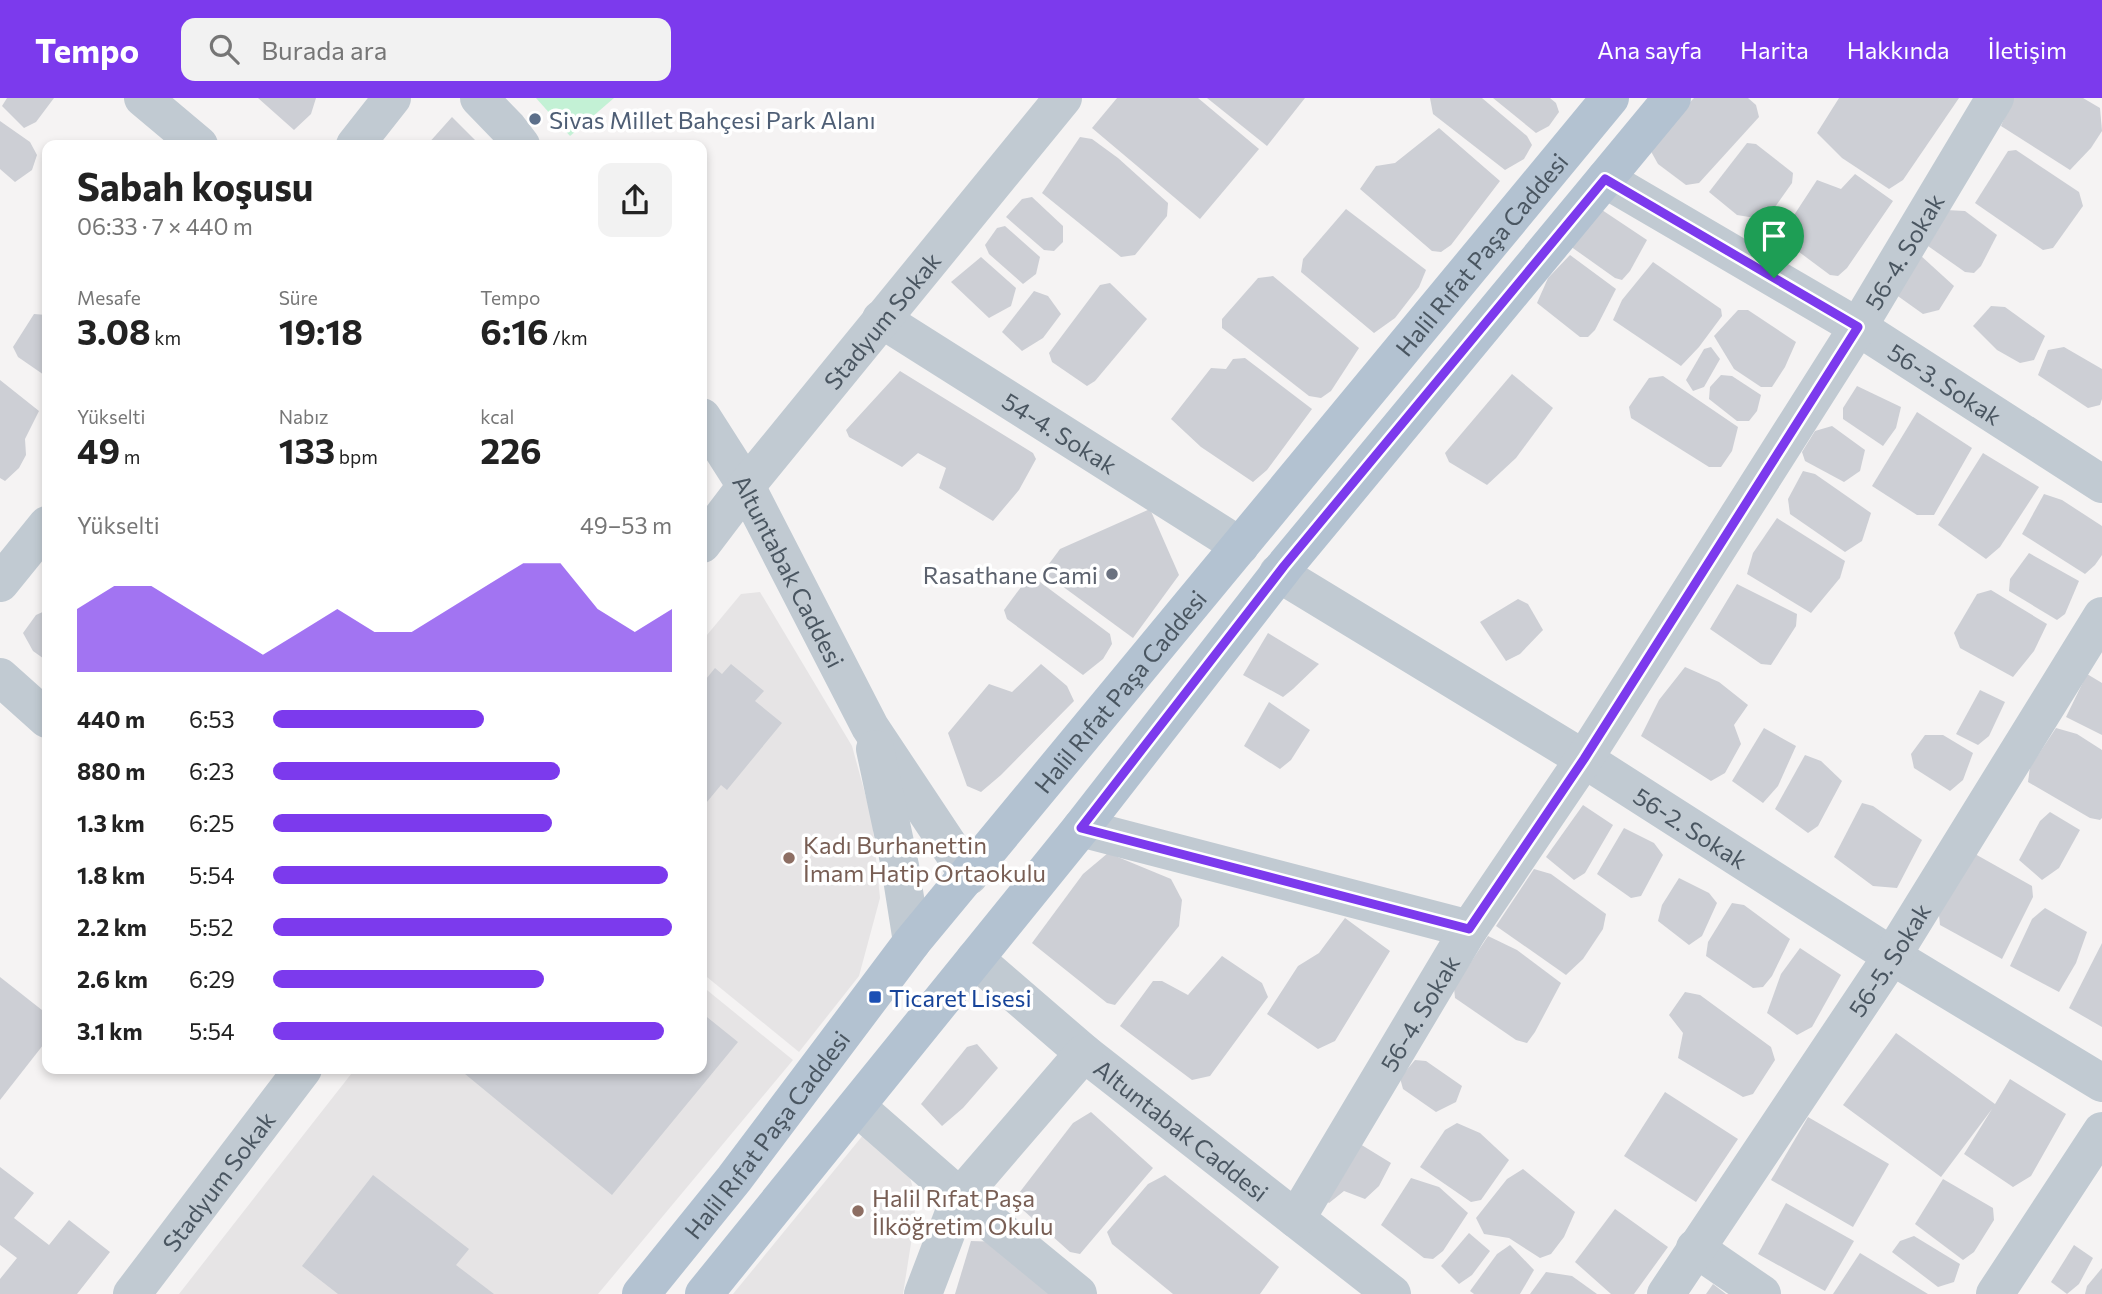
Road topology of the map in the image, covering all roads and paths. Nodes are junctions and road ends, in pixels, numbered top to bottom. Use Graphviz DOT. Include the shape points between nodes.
graph roads {
  1 [pos="143,98"];
  2 [pos="392,98"];
  3 [pos="479,98"];
  4 [pos="1063,98"];
  5 [pos="1610,98"];
  6 [pos="1672,98"];
  7 [pos="1995,98"];
  8 [pos="194,140"];
  9 [pos="359,140"];
  10 [pos="517,140"];
  11 [pos="1605,179"];
  12 [pos="881,319"];
  13 [pos="1858,327"];
  14 [pos="707,425"];
  15 [pos="2102,484"];
  16 [pos="746,486"];
  17 [pos="42,532"];
  18 [pos="707,537"];
  19 [pos="1240,546"];
  20 [pos="1279,573"];
  21 [pos="0,583"];
  22 [pos="2102,616"];
  23 [pos="0,677"];
  24 [pos="42,715"];
  25 [pos="870,727"];
  26 [pos="1584,759"];
  27 [pos="1081,828"];
  28 [pos="969,876"];
  29 [pos="1469,929"];
  30 [pos="912,942"];
  31 [pos="1892,956"];
  32 [pos="975,960"];
  33 [pos="1084,1053"];
  34 [pos="299,1074"];
  35 [pos="2102,1083"];
  36 [pos="857,1107"];
  37 [pos="2102,1131"];
  38 [pos="960,1197"];
  39 [pos="1296,1219"];
  40 [pos="1695,1248"];
  41 [pos="132,1294"];
  42 [pos="641,1294"];
  43 [pos="704,1294"];
  44 [pos="923,1294"];
  45 [pos="1078,1294"];
  46 [pos="1392,1294"];
  47 [pos="1666,1294"];
  48 [pos="1762,1294"];
  49 [pos="1995,1294"];
  1 -- 8 [label="street"];
  2 -- 9 [label="street"];
  3 -- 10 [label="street"];
  4 -- 12 [label="street, Stadyum Sokak"];
  5 -- 19 [label="main road, Halil Rıfat Paşa Caddesi"];
  6 -- 11 [label="main road, Halil Rıfat Paşa Caddesi"];
  7 -- 13 [label="street, 56-4. Sokak"];
  11 -- 13 [label="street, 56-3. Sokak"];
  11 -- 20 [label="main road, Halil Rıfat Paşa Caddesi"];
  12 -- 16 [label="street, Stadyum Sokak"];
  12 -- 19 [label="street, 54-4. Sokak"];
  13 -- 15 [label="street, 56-3. Sokak"];
  13 -- 26 [label="street, 56-4. Sokak"];
  14 -- 16 [label="street, Altuntabak Caddesi"];
  16 -- 18 [label="street, Stadyum Sokak"];
  16 -- 25 [label="street, Altuntabak Caddesi"];
  17 -- 21 [label="street"];
  19 -- 28 [label="main road, Halil Rıfat Paşa Caddesi"];
  20 -- 26 [label="street, 56-2. Sokak"];
  20 -- 27 [label="main road, Halil Rıfat Paşa Caddesi"];
  22 -- 31 [label="street, 56-5. Sokak"];
  23 -- 24 [label="street"];
  25 -- 28 [label="street, Altuntabak Caddesi"];
  25 -- 30 [label="street, Altuntabak Caddesi" via="901,866"];
  26 -- 29 [label="street, 56-4. Sokak"];
  26 -- 31 [label="street, 56-2. Sokak"];
  27 -- 29 [label="street"];
  27 -- 32 [label="main road, Halil Rıfat Paşa Caddesi"];
  28 -- 30 [label="main road, Halil Rıfat Paşa Caddesi"];
  29 -- 39 [label="street, 56-4. Sokak"];
  30 -- 42 [label="main road, Halil Rıfat Paşa Caddesi" via="734,1179"];
  31 -- 35 [label="street, 56-2. Sokak"];
  31 -- 40 [label="street, 56-5. Sokak"];
  32 -- 33 [label="street, Altuntabak Caddesi"];
  32 -- 36 [label="main road, Halil Rıfat Paşa Caddesi"];
  33 -- 38 [label="street"];
  33 -- 39 [label="street, Altuntabak Caddesi"];
  34 -- 41 [label="street, Stadyum Sokak"];
  36 -- 38 [label="street"];
  36 -- 43 [label="main road, Halil Rıfat Paşa Caddesi"];
  37 -- 49 [label="street"];
  38 -- 44 [label="street"];
  38 -- 45 [label="street"];
  39 -- 46 [label="street, Altuntabak Caddesi"];
  40 -- 47 [label="street, 56-5. Sokak"];
  40 -- 48 [label="street"];
}
